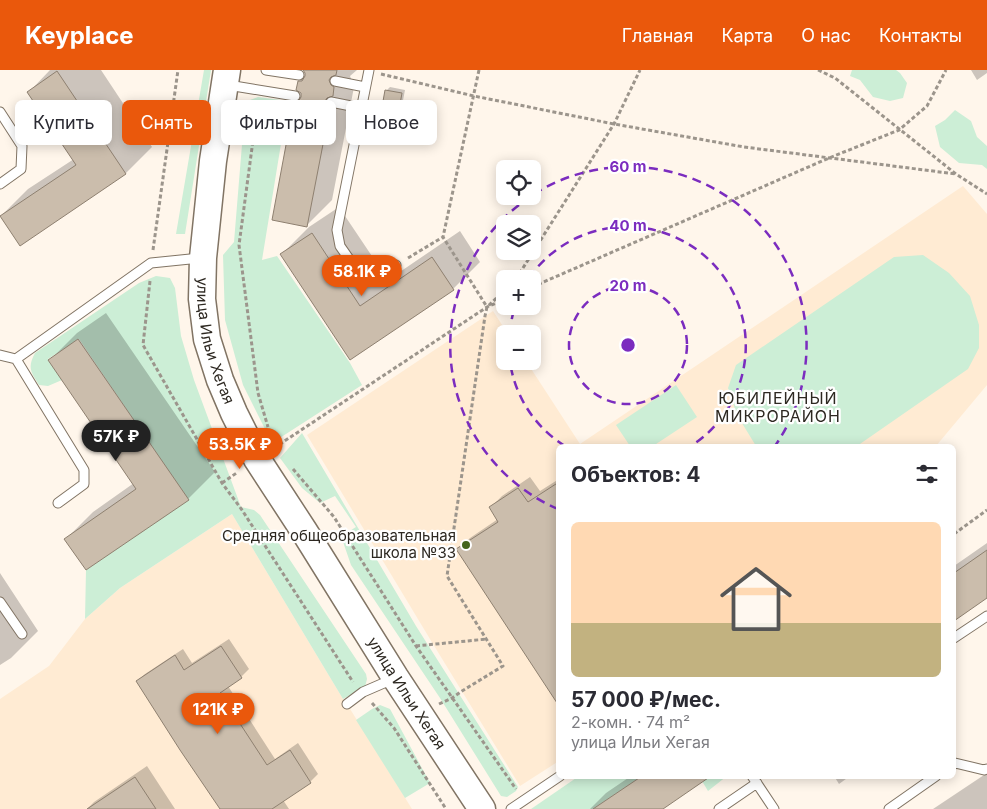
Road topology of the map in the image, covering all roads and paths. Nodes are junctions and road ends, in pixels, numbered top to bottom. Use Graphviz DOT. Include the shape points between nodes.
graph roads {
  1 [pos="266,70"];
  2 [pos="478,70"];
  3 [pos="640,70"];
  4 [pos="818,70"];
  5 [pos="946,70"];
  6 [pos="369,71"];
  7 [pos="299,75"];
  8 [pos="226,77"];
  9 [pos="335,81"];
  10 [pos="365,87"];
  11 [pos="260,89"];
  12 [pos="295,96"];
  13 [pos="474,96"];
  14 [pos="363,100"];
  15 [pos="0,112"];
  16 [pos="614,124"];
  17 [pos="899,130"];
  18 [pos="354,145"];
  19 [pos="829,158"];
  20 [pos="956,174"];
  21 [pos="0,184"];
  22 [pos="987,194"];
  23 [pos="443,237"];
  24 [pos="203,258"];
  25 [pos="396,264"];
  26 [pos="522,270"];
  27 [pos="541,284"];
  28 [pos="496,298"];
  29 [pos="496,303"];
  30 [pos="487,307"];
  31 [pos="0,355"];
  32 [pos="16,359"];
  33 [pos="269,429"];
  34 [pos="271,454"];
  35 [pos="292,468"];
  36 [pos="222,483"];
  37 [pos="58,503"];
  38 [pos="987,510"];
  39 [pos="956,533"];
  40 [pos="0,602"];
  41 [pos="987,616"];
  42 [pos="22,634"];
  43 [pos="956,637"];
  44 [pos="487,639"];
  45 [pos="416,646"];
  46 [pos="395,678"];
  47 [pos="452,698"];
  48 [pos="347,704"];
  49 [pos="420,713"];
  50 [pos="394,728"];
  51 [pos="956,763"];
  52 [pos="987,769"];
  53 [pos="556,779"];
  54 [pos="932,779"];
  55 [pos="754,780"];
  56 [pos="524,800"];
  57 [pos="901,806"];
  58 [pos="482,809"];
  59 [pos="511,809"];
  60 [pos="719,809"];
  61 [pos="774,809"];
  62 [pos="889,809"];
  1 -- 7 [label="lane"];
  2 -- 13 [label="path"];
  3 -- 16 [label="path"];
  4 -- 17 [label="path" via="835,78"];
  5 -- 17 [label="path" via="927,106"];
  6 -- 10 [label="lane"];
  6 -- 13 [label="path"];
  8 -- 11 [label="lane"];
  8 -- 24 [label="main road, улица Ильи Хегая"];
  9 -- 10 [label="lane"];
  10 -- 14 [label="lane"];
  11 -- 12 [label="lane"];
  11 -- 33 [label="path" via="239,245 258,393"];
  13 -- 16 [label="path"];
  13 -- 23 [label="path"];
  15 -- 21 [label="lane" via="22,146 21,169"];
  16 -- 19 [label="path"];
  16 -- 26 [label="path"];
  17 -- 19 [label="path"];
  17 -- 20 [label="path"];
  18 -- 25 [label="lane" via="337,230 340,246 363,279 372,279"];
  19 -- 20 [label="path"];
  19 -- 27 [label="path"];
  20 -- 22 [label="path"];
  23 -- 25 [label="path"];
  23 -- 30 [label="path"];
  24 -- 32 [label="lane" via="151,263"];
  24 -- 34 [label="main road, улица Ильи Хегая" via="202,299 207,339 220,380 234,413"];
  28 -- 30 [label="path"];
  29 -- 30 [label="path"];
  30 -- 34 [label="path"];
  30 -- 44 [label="path" via="447,576"];
  31 -- 32 [label="lane"];
  32 -- 37 [label="lane" via="84,470 84,484"];
  34 -- 36 [label="path"];
  34 -- 46 [label="main road, улица Ильи Хегая" via="304,531"];
  35 -- 45 [label="path" via="334,517"];
  38 -- 39 [label="path"];
  40 -- 42 [label="lane"];
  41 -- 43 [label="lane"];
  44 -- 45 [label="path"];
  44 -- 47 [label="path" via="503,666"];
  45 -- 47 [label="path"];
  46 -- 48 [label="lane" via="363,692"];
  46 -- 49 [label="main road, улица Ильи Хегая"];
  47 -- 49 [label="path"];
  47 -- 56 [label="path"];
  49 -- 50 [label="path"];
  49 -- 58 [label="main road, улица Ильи Хегая"];
  51 -- 52 [label="lane"];
  53 -- 56 [label="lane"];
  54 -- 57 [label="lane"];
  55 -- 60 [label="lane"];
  55 -- 61 [label="lane"];
  56 -- 59 [label="lane"];
  57 -- 62 [label="lane"];
}
